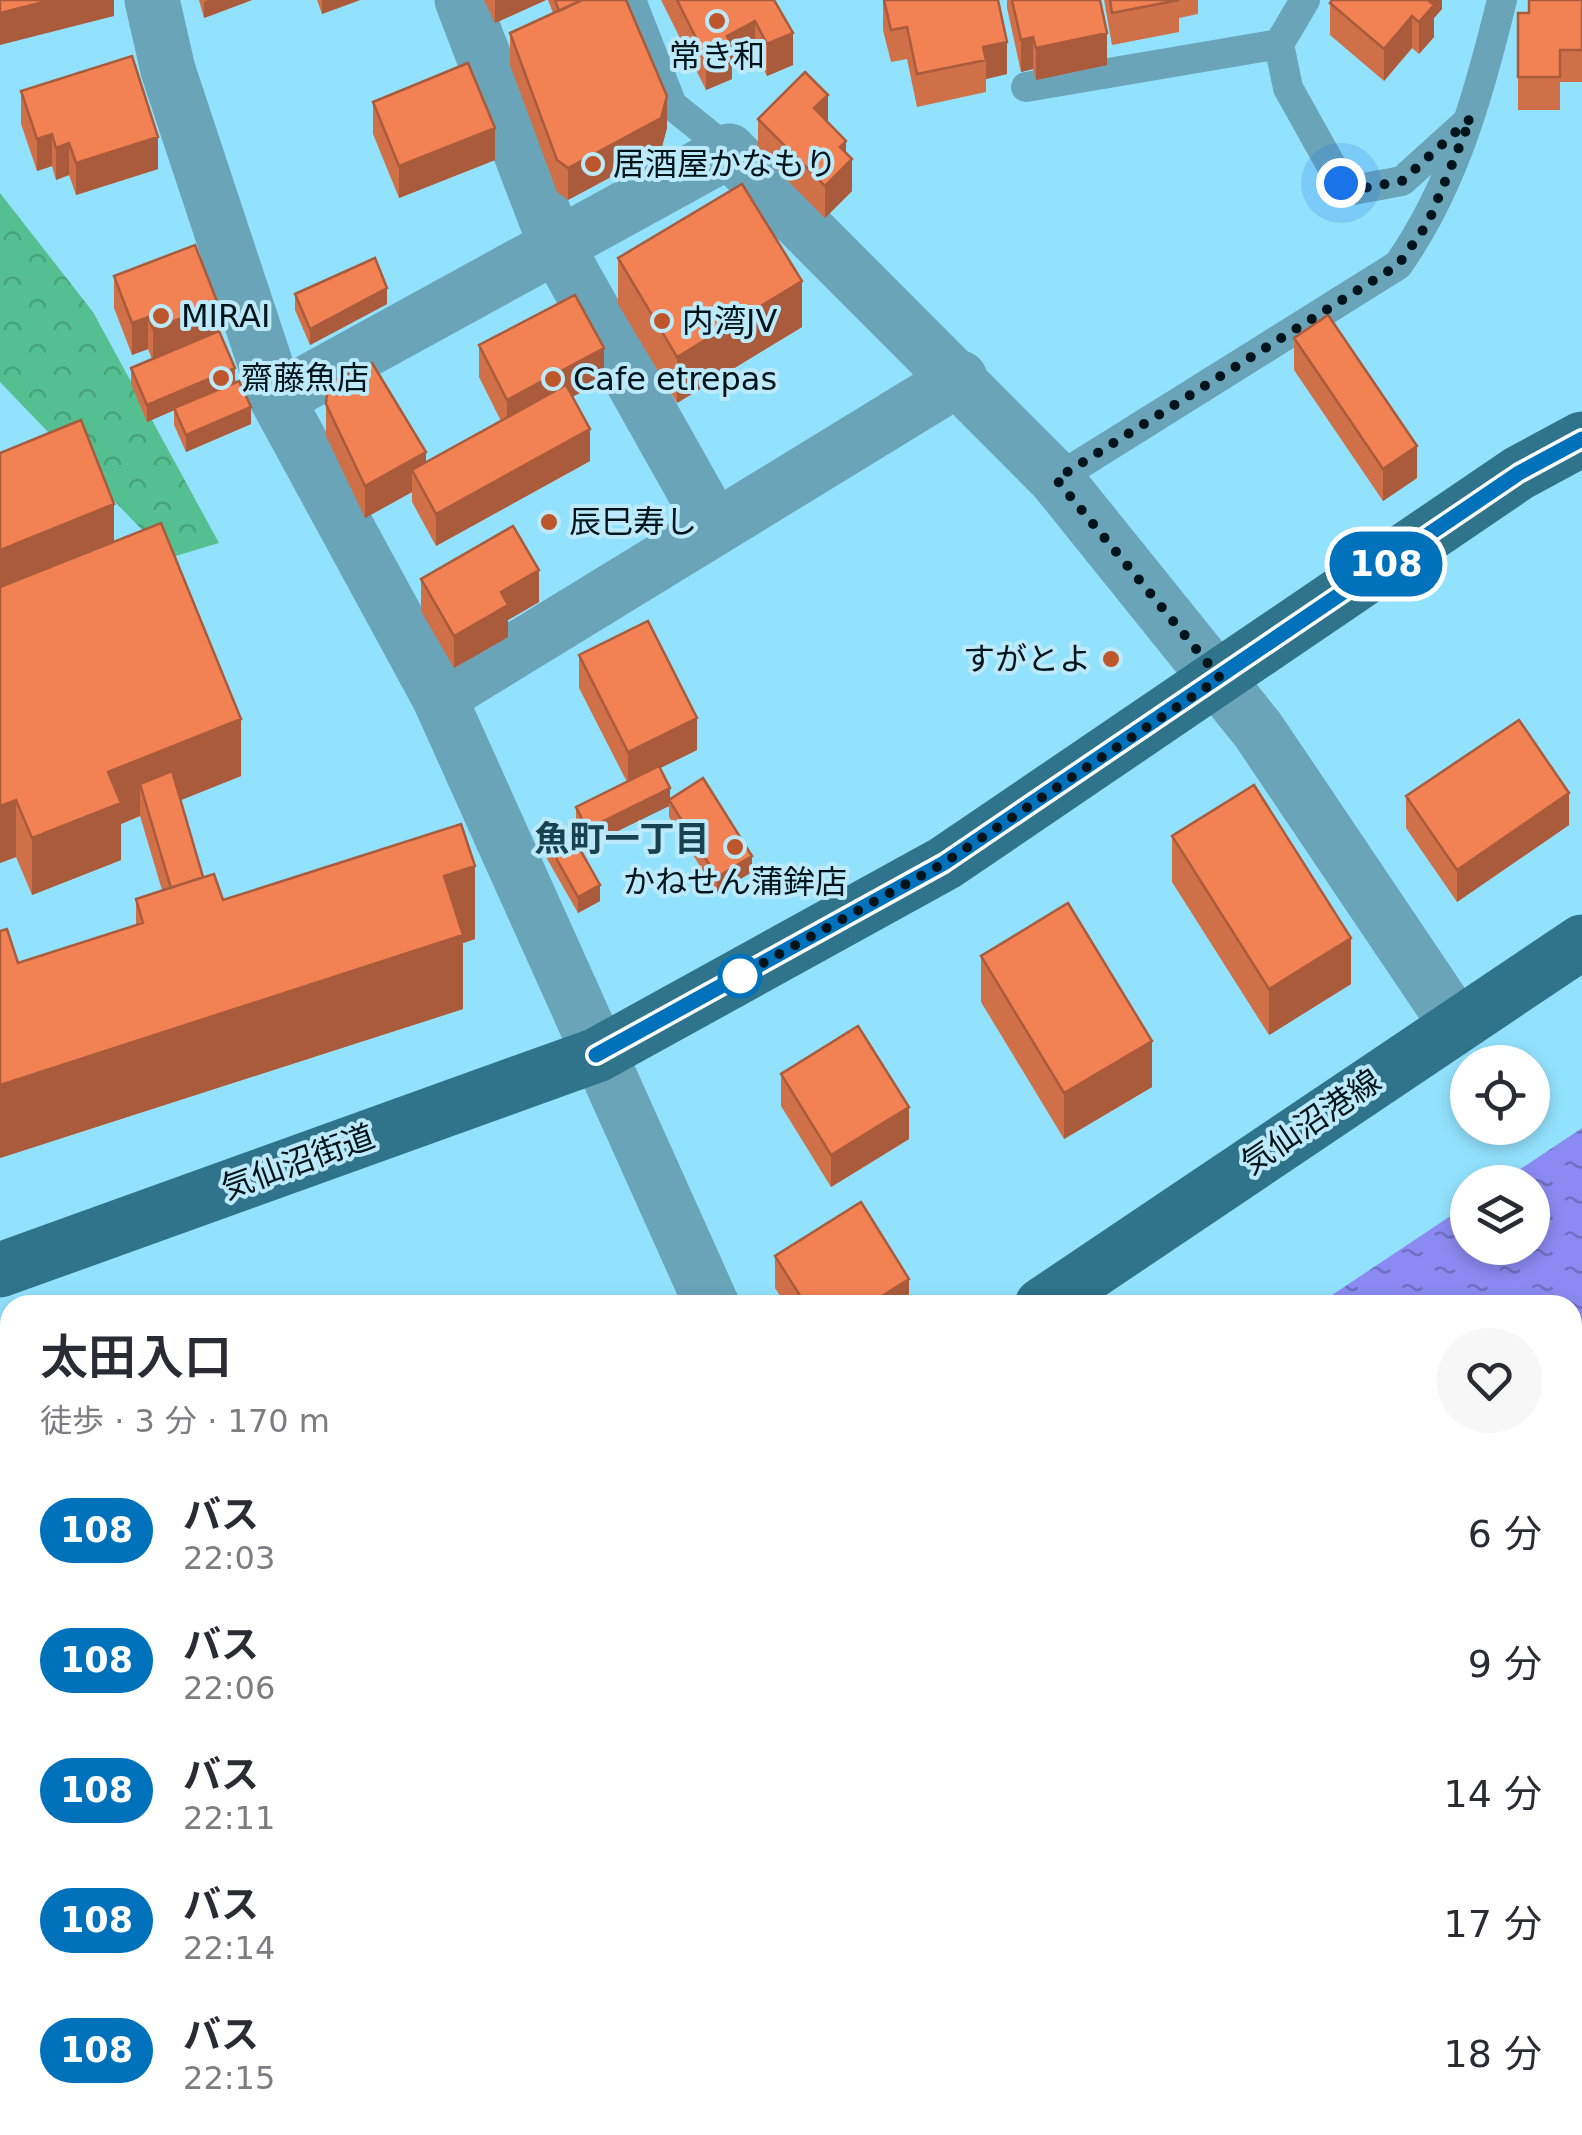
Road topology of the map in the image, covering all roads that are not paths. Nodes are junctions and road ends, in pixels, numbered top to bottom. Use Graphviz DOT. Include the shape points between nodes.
graph roads {
  1 [pos="152,0"];
  2 [pos="462,0"];
  3 [pos="631,0"];
  4 [pos="1305,0"];
  5 [pos="1502,0"];
  6 [pos="1279,44"];
  7 [pos="1026,88"];
  8 [pos="1471,118"];
  9 [pos="729,151"];
  10 [pos="556,245"];
  11 [pos="960,378"];
  12 [pos="277,398"];
  13 [pos="1582,439"];
  14 [pos="1056,479"];
  15 [pos="715,528"];
  16 [pos="1220,678"];
  17 [pos="439,696"];
  18 [pos="1582,942"];
  19 [pos="1456,1024"];
  20 [pos="596,1055"];
  21 [pos="0,1270"];
  22 [pos="707,1295"];
  23 [pos="1057,1295"];
  1 -- 12 [label="street" via="168,70"];
  2 -- 10 [label="street"];
  3 -- 9 [label="lane" via="672,104"];
  4 -- 6 [label="lane"];
  5 -- 8 [label="lane"];
  6 -- 7 [label="lane"];
  6 -- 8 [label="lane" via="1288,88 1341,183 1353,190 1402,181"];
  8 -- 14 [label="lane" via="1428,223 1398,265"];
  9 -- 10 [label="street"];
  9 -- 11 [label="street"];
  10 -- 12 [label="street"];
  10 -- 15 [label="street"];
  11 -- 14 [label="street"];
  11 -- 15 [label="street"];
  12 -- 17 [label="street"];
  13 -- 16 [label="main road, 気仙沼街道" via="1519,473"];
  14 -- 16 [label="street"];
  15 -- 17 [label="street"];
  16 -- 19 [label="street"];
  16 -- 20 [label="main road, 気仙沼街道" via="944,863"];
  17 -- 20 [label="street"];
  18 -- 19 [label="main road, 気仙沼港線"];
  19 -- 23 [label="main road, 気仙沼港線"];
  20 -- 21 [label="main road, 気仙沼街道"];
  20 -- 22 [label="street"];
}
